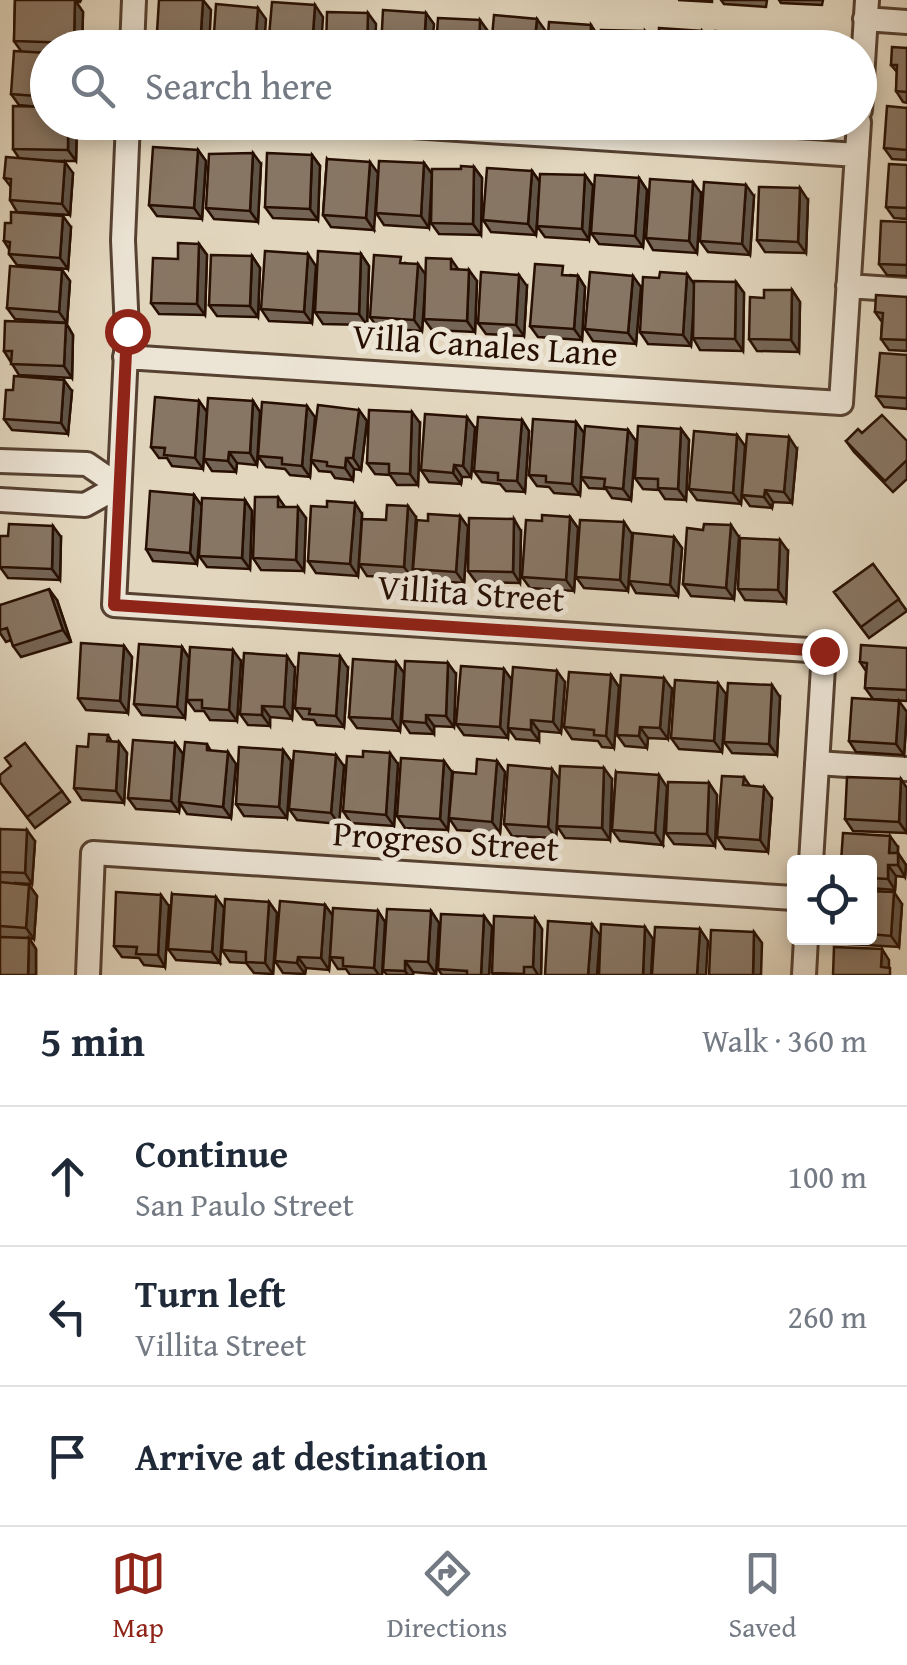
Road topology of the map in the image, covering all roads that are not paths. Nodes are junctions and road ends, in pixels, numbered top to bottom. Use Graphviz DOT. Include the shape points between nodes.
graph roads {
  1 [pos="134,0"];
  2 [pos="866,10"];
  3 [pos="907,22"];
  4 [pos="133,30"];
  5 [pos="127,140"];
  6 [pos="626,140"];
  7 [pos="857,140"];
  8 [pos="856,155"];
  9 [pos="848,286"];
  10 [pos="907,290"];
  11 [pos="125,357"];
  12 [pos="0,461"];
  13 [pos="119,486"];
  14 [pos="0,500"];
  15 [pos="817,763"];
  16 [pos="907,769"];
  17 [pos="811,855"];
  18 [pos="787,898"];
  19 [pos="806,945"];
  20 [pos="88,975"];
  21 [pos="804,975"];
  1 -- 4 [label="street"];
  2 -- 3 [label="street"];
  5 -- 11 [label="street"];
  6 -- 8 [label="street"];
  7 -- 8 [label="street"];
  8 -- 9 [label="street"];
  9 -- 10 [label="street"];
  9 -- 11 [label="street, Villa Canales Lane" via="840,403"];
  11 -- 13 [label="street"];
  12 -- 13 [label="street" via="87,464"];
  13 -- 14 [label="street" via="85,505"];
  13 -- 15 [label="street, Villita Street" via="114,605 824,651"];
  15 -- 16 [label="street"];
  15 -- 17 [label="street"];
  18 -- 20 [label="street, Progreso Street" via="94,853"];
  19 -- 21 [label="street"];
}
